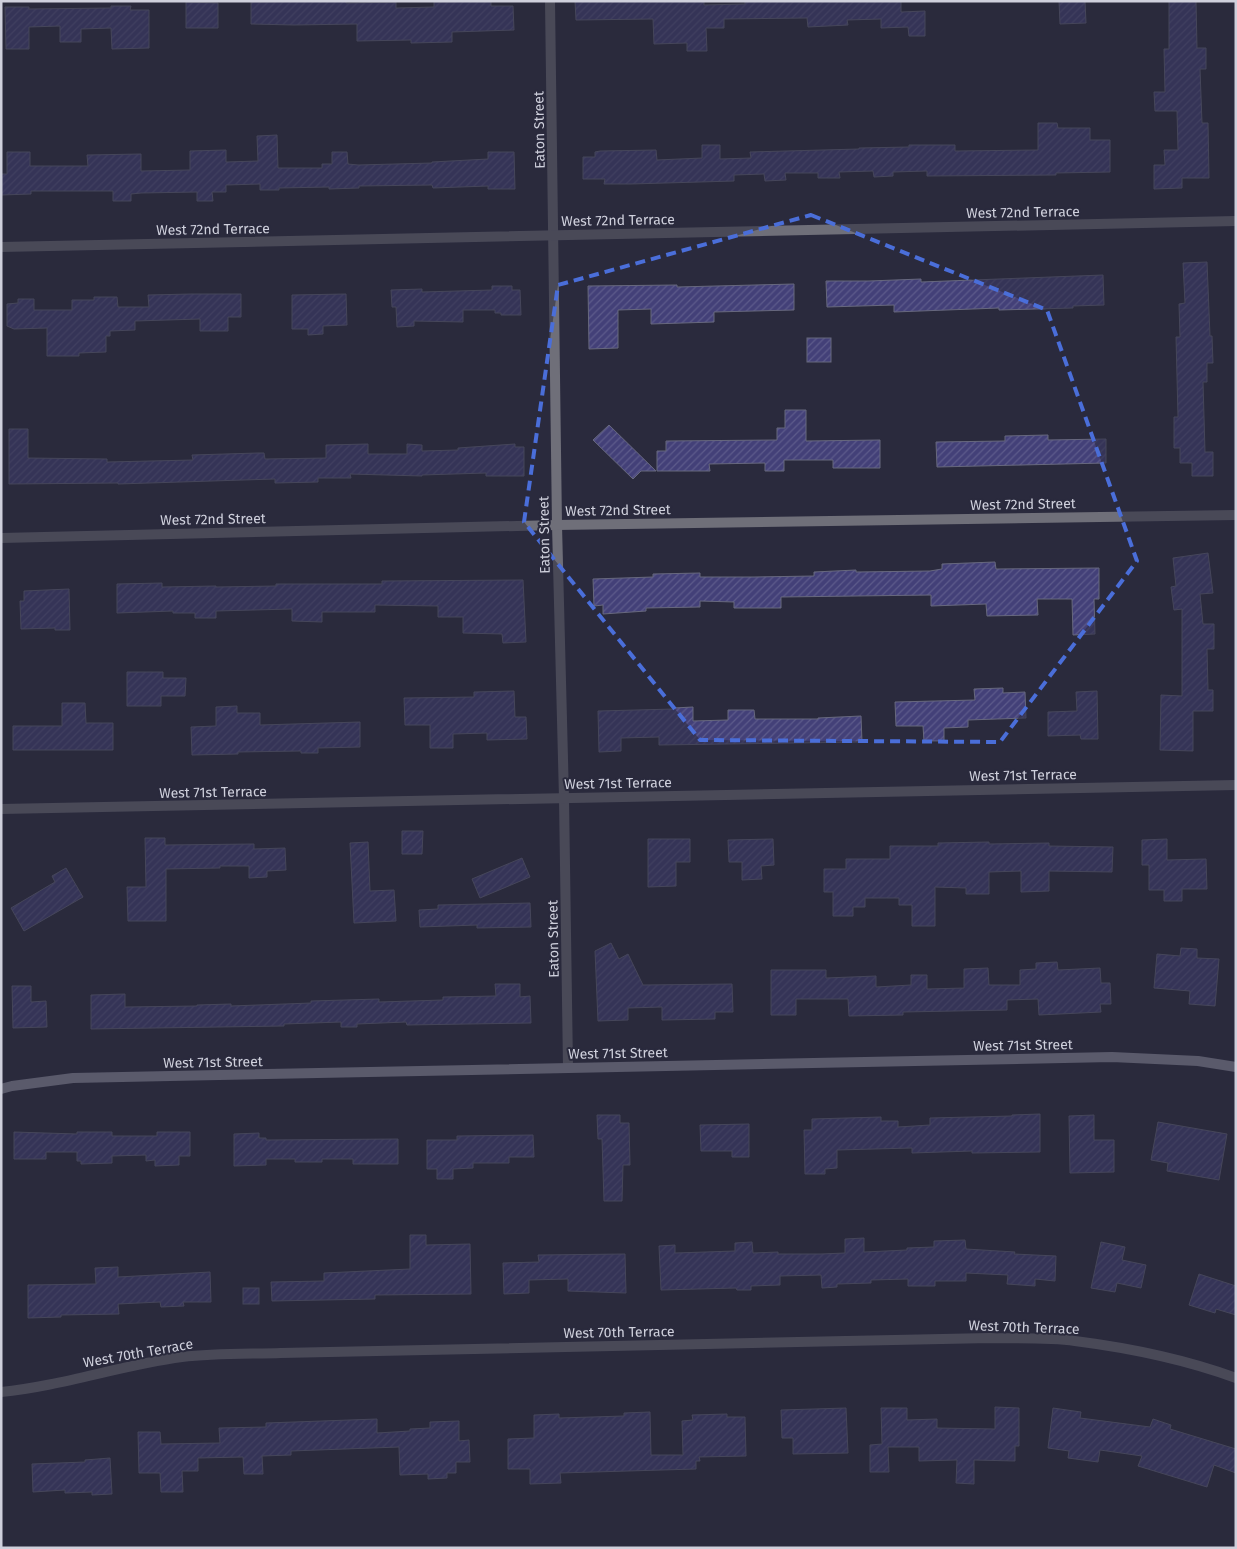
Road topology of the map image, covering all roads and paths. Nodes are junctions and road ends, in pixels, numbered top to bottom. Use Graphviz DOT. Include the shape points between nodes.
graph roads {
  1 [pos="550,1"];
  2 [pos="1236,221"];
  3 [pos="554,235"];
  4 [pos="1,247"];
  5 [pos="1236,515"];
  6 [pos="557,525"];
  7 [pos="1,538"];
  8 [pos="1236,785"];
  9 [pos="564,798"];
  10 [pos="1,809"];
  11 [pos="568,1067"];
  12 [pos="1236,1067"];
  13 [pos="1,1089"];
  14 [pos="1236,1378"];
  15 [pos="1,1392"];
  1 -- 3 [label="street, Eaton Street"];
  2 -- 3 [label="street, West 72nd Terrace"];
  3 -- 4 [label="street, West 72nd Terrace"];
  3 -- 6 [label="street, Eaton Street"];
  5 -- 6 [label="street, West 72nd Street"];
  6 -- 7 [label="street, West 72nd Street"];
  6 -- 9 [label="street, Eaton Street"];
  8 -- 9 [label="street, West 71st Terrace"];
  9 -- 10 [label="street, West 71st Terrace"];
  9 -- 11 [label="street, Eaton Street"];
  11 -- 12 [label="street, West 71st Street" via="1112,1058 1198,1061"];
  11 -- 13 [label="street, West 71st Street" via="73,1078"];
  14 -- 15 [label="street, West 70th Terrace" via="1154,1354 1073,1341 990,1338 183,1357 113,1369 46,1386"];
}
